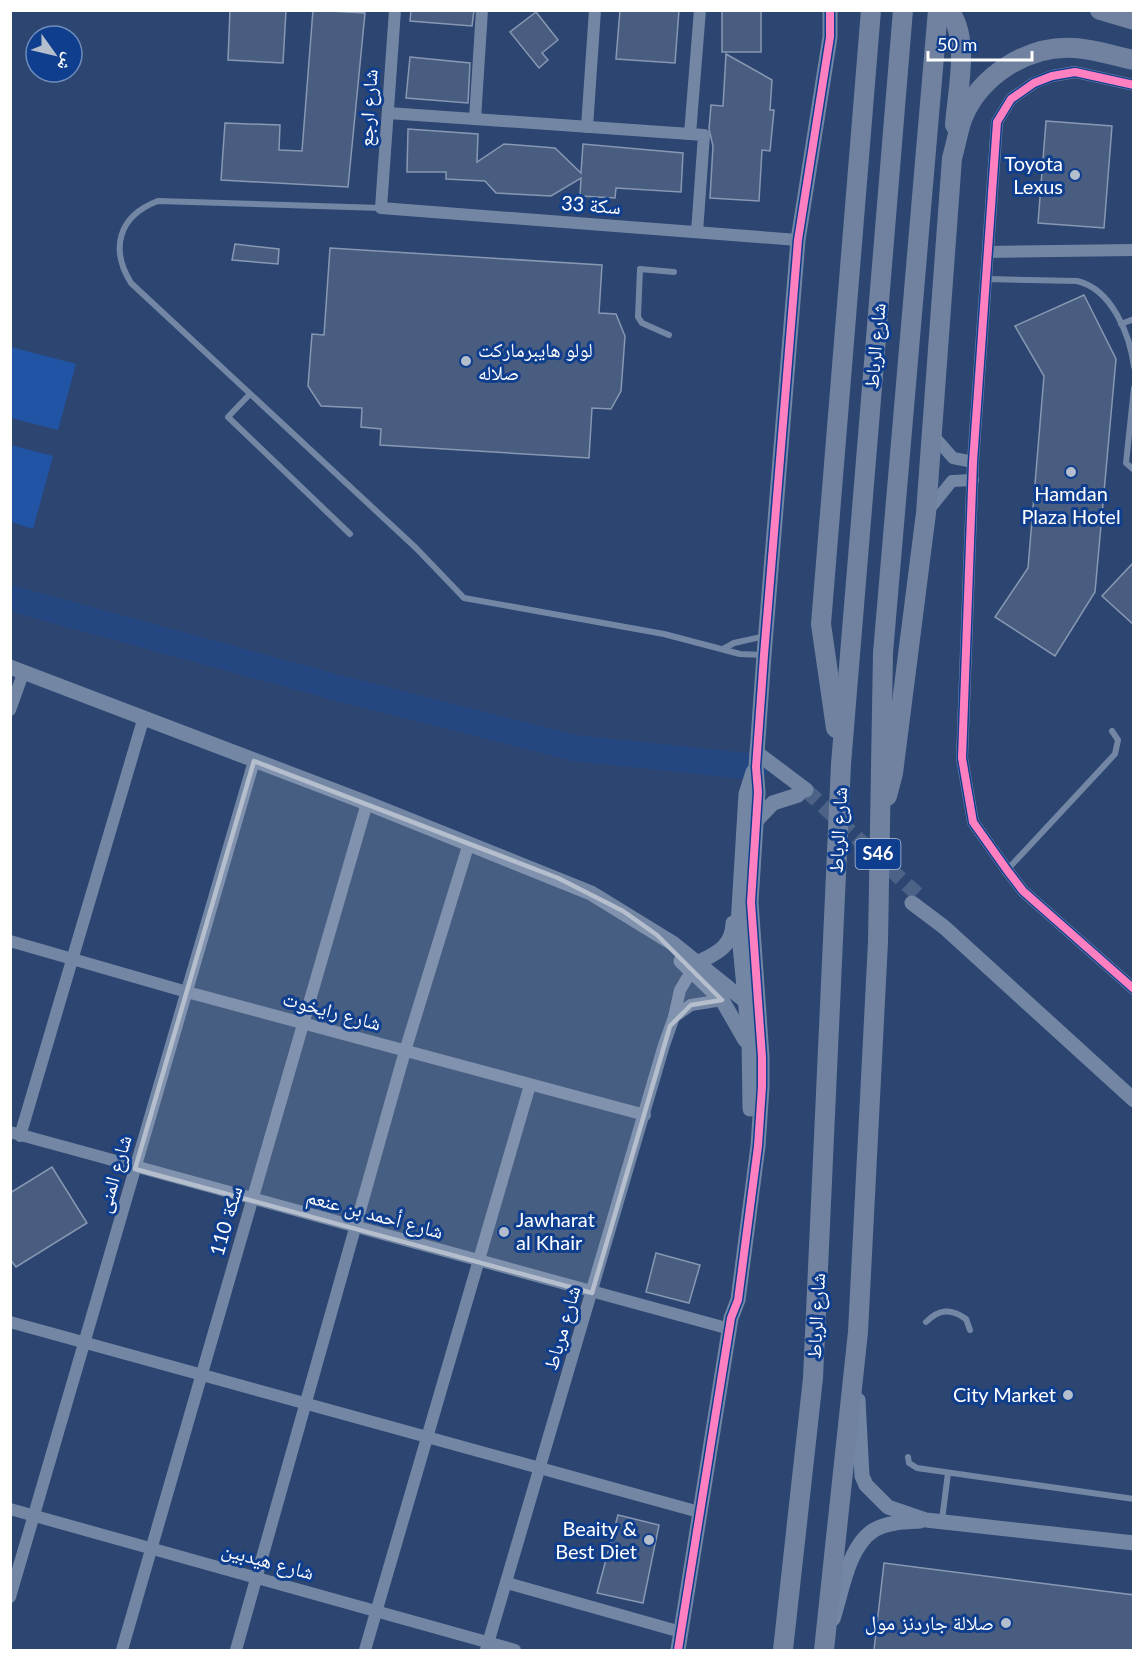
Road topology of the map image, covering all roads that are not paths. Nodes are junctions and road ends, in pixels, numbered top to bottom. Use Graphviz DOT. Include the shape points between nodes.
graph roads {
  1 [pos="395,10"];
  2 [pos="482,10"];
  3 [pos="596,10"];
  4 [pos="700,10"];
  5 [pos="830,10"];
  6 [pos="871,10"];
  7 [pos="882,10"];
  8 [pos="903,10"];
  9 [pos="939,10"];
  10 [pos="948,10"];
  11 [pos="1100,10"];
  12 [pos="1134,20"];
  13 [pos="869,40"];
  14 [pos="1134,60"];
  15 [pos="1134,85"];
  16 [pos="387,113"];
  17 [pos="475,119"];
  18 [pos="587,127"];
  19 [pos="690,134"];
  20 [pos="952,158"];
  21 [pos="381,208"];
  22 [pos="697,232"];
  23 [pos="798,240"];
  24 [pos="1134,250"];
  25 [pos="988,252"];
  26 [pos="674,272"];
  27 [pos="986,279"];
  28 [pos="1134,319"];
  29 [pos="1121,324"];
  30 [pos="669,334"];
  31 [pos="1134,367"];
  32 [pos="1134,388"];
  33 [pos="250,394"];
  34 [pos="931,432"];
  35 [pos="973,462"];
  36 [pos="1134,470"];
  37 [pos="973,480"];
  38 [pos="926,513"];
  39 [pos="350,534"];
  40 [pos="766,636"];
  41 [pos="723,649"];
  42 [pos="764,655"];
  43 [pos="17,669"];
  44 [pos="10,710"];
  45 [pos="143,720"];
  46 [pos="1112,731"];
  47 [pos="757,760"];
  48 [pos="254,761"];
  49 [pos="841,764"];
  50 [pos="367,803"];
  51 [pos="756,821"];
  52 [pos="878,825"];
  53 [pos="469,843"];
  54 [pos="1007,870"];
  55 [pos="915,898"];
  56 [pos="738,906"];
  57 [pos="10,941"];
  58 [pos="73,959"];
  59 [pos="694,966"];
  60 [pos="757,988"];
  61 [pos="1134,989"];
  62 [pos="187,992"];
  63 [pos="722,1000"];
  64 [pos="745,1001"];
  65 [pos="674,1017"];
  66 [pos="759,1021"];
  67 [pos="303,1023"];
  68 [pos="405,1051"];
  69 [pos="750,1059"];
  70 [pos="530,1086"];
  71 [pos="1134,1100"];
  72 [pos="645,1115"];
  73 [pos="16,1134"];
  74 [pos="135,1168"];
  75 [pos="252,1201"];
  76 [pos="355,1228"];
  77 [pos="478,1263"];
  78 [pos="592,1293"];
  79 [pos="10,1322"];
  80 [pos="926,1322"];
  81 [pos="731,1324"];
  82 [pos="970,1330"];
  83 [pos="858,1332"];
  84 [pos="84,1345"];
  85 [pos="201,1376"];
  86 [pos="306,1403"];
  87 [pos="427,1437"];
  88 [pos="908,1457"];
  89 [pos="541,1470"];
  90 [pos="948,1473"];
  91 [pos="1134,1499"];
  92 [pos="10,1509"];
  93 [pos="699,1512"];
  94 [pos="34,1517"];
  95 [pos="934,1521"];
  96 [pos="1134,1543"];
  97 [pos="151,1549"];
  98 [pos="257,1577"];
  99 [pos="507,1583"];
  100 [pos="10,1598"];
  101 [pos="377,1611"];
  102 [pos="681,1632"];
  103 [pos="487,1647"];
  104 [pos="824,1649"];
  105 [pos="122,1650"];
  106 [pos="236,1650"];
  107 [pos="365,1650"];
  108 [pos="515,1650"];
  109 [pos="678,1650"];
  110 [pos="783,1650"];
  1 -- 16 [label="street, شارع ارجع"];
  2 -- 17 [label="street"];
  3 -- 18 [label="street"];
  4 -- 19 [label="street"];
  5 -- 23 [label="street" via="830,37"];
  6 -- 13 [label="highway"];
  7 -- 13 [label="highway" via="873,23"];
  8 -- 49 [label="highway, شارع الرباط / S46"];
  9 -- 52 [label="highway, شارع الرباط / S46" via="883,653"];
  10 -- 20 [label="highway" via="960,29 962,43"];
  11 -- 12 [label="highway"];
  13 -- 49 [label="highway" via="821,624"];
  14 -- 20 [label="highway" via="1076,48 1050,48 1024,57 980,87 963,118"];
  15 -- 25 [label="street" via="1075,72 1043,79 1011,99 997,122"];
  16 -- 17 [label="street"];
  16 -- 21 [label="street, شارع ارجع"];
  17 -- 18 [label="street"];
  18 -- 19 [label="street"];
  19 -- 22 [label="street" via="704,135"];
  20 -- 34 [label="highway"];
  21 -- 22 [label="street, سكة 33"];
  21 -- 33 [label="lane" via="158,201 144,206 124,228 117,245 122,269 131,283"];
  22 -- 23 [label="street, سكة 33"];
  23 -- 40 [label="street"];
  24 -- 25 [label="street"];
  25 -- 27 [label="street"];
  26 -- 30 [label="lane" via="640,269 638,317 642,323"];
  27 -- 29 [label="lane" via="1089,284 1112,307"];
  27 -- 35 [label="street"];
  28 -- 29 [label="lane"];
  29 -- 31 [label="lane" via="1131,345"];
  32 -- 36 [label="lane" via="1126,463"];
  33 -- 39 [label="lane" via="228,417"];
  33 -- 41 [label="lane" via="464,597 664,634"];
  34 -- 35 [label="street" via="953,458"];
  34 -- 38 [label="highway"];
  35 -- 37 [label="street"];
  37 -- 38 [label="street" via="952,481"];
  37 -- 54 [label="street" via="962,758 973,822"];
  38 -- 52 [label="highway" via="893,773"];
  40 -- 41 [label="lane"];
  40 -- 42 [label="street"];
  41 -- 42 [label="lane"];
  42 -- 47 [label="street"];
  43 -- 44 [label="street"];
  43 -- 45 [label="street"];
  45 -- 48 [label="street"];
  45 -- 58 [label="street"];
  46 -- 54 [label="lane" via="1118,740 1114,754"];
  47 -- 51 [label="street"];
  47 -- 51 [label="street" via="802,795 773,803"];
  47 -- 56 [label="street" via="746,794"];
  48 -- 50 [label="street"];
  48 -- 62 [label="street, شارع المنى"];
  49 -- 110 [label="highway, شارع الرباط / S46" via="813,1378"];
  50 -- 53 [label="street"];
  50 -- 67 [label="street, سكة 110"];
  51 -- 60 [label="street" via="751,902"];
  52 -- 83 [label="highway, شارع الرباط / S46" via="878,942"];
  53 -- 59 [label="street" via="591,893 670,941"];
  53 -- 68 [label="street"];
  54 -- 61 [label="street" via="1023,891"];
  55 -- 71 [label="street"];
  56 -- 59 [label="street" via="733,914 732,934 724,948"];
  56 -- 64 [label="street"];
  57 -- 58 [label="street, شارع رايخوت"];
  58 -- 62 [label="street, شارع رايخوت"];
  58 -- 73 [label="street"];
  59 -- 63 [label="street"];
  59 -- 64 [label="street"];
  59 -- 65 [label="street, شارع مرباط" via="677,999"];
  60 -- 64 [label="street"];
  60 -- 66 [label="street"];
  62 -- 67 [label="street, شارع رايخوت"];
  62 -- 74 [label="street, شارع المنى"];
  63 -- 64 [label="street"];
  63 -- 65 [label="street" via="691,1005"];
  63 -- 69 [label="street" via="739,1027"];
  64 -- 66 [label="street"];
  64 -- 69 [label="street"];
  65 -- 72 [label="street, شارع مرباط"];
  66 -- 81 [label="street" via="762,1057 758,1146 738,1300"];
  67 -- 68 [label="street, شارع رايخوت"];
  67 -- 75 [label="street, سكة 110"];
  68 -- 70 [label="street, شارع رايخوت"];
  68 -- 76 [label="street"];
  69 -- 81 [label="street" via="750,1126"];
  70 -- 72 [label="street, شارع رايخوت"];
  70 -- 77 [label="street"];
  72 -- 78 [label="street, شارع مرباط"];
  73 -- 74 [label="street, شارع أحمد بن عنعم"];
  74 -- 75 [label="street, شارع أحمد بن عنعم"];
  74 -- 84 [label="street, شارع المنى"];
  75 -- 76 [label="street, شارع أحمد بن عنعم"];
  75 -- 85 [label="street, سكة 110"];
  76 -- 77 [label="street, شارع أحمد بن عنعم"];
  76 -- 86 [label="street"];
  77 -- 78 [label="street, شارع أحمد بن عنعم"];
  77 -- 87 [label="street"];
  78 -- 81 [label="street, شارع أحمد بن عنعم"];
  78 -- 89 [label="street, شارع مرباط"];
  79 -- 84 [label="street"];
  80 -- 82 [label="lane" via="934,1313 951,1311 966,1319"];
  81 -- 93 [label="street"];
  83 -- 95 [label="street" via="859,1441 866,1485 888,1507"];
  83 -- 104 [label="highway, شارع الرباط / S46"];
  84 -- 85 [label="street"];
  84 -- 94 [label="street, شارع المنى"];
  85 -- 86 [label="street"];
  85 -- 97 [label="street, سكة 110"];
  86 -- 87 [label="street"];
  86 -- 98 [label="street"];
  87 -- 89 [label="street"];
  87 -- 101 [label="street"];
  88 -- 90 [label="lane" via="914,1467"];
  89 -- 93 [label="street"];
  89 -- 99 [label="street, شارع مرباط"];
  90 -- 91 [label="lane"];
  90 -- 95 [label="lane"];
  92 -- 94 [label="street, شارع هيدبين"];
  93 -- 102 [label="street"];
  94 -- 97 [label="street, شارع هيدبين"];
  94 -- 100 [label="street, شارع المنى"];
  95 -- 96 [label="street"];
  95 -- 104 [label="street" via="883,1527 862,1543 853,1558"];
  97 -- 98 [label="street, شارع هيدبين"];
  97 -- 105 [label="street, سكة 110"];
  98 -- 101 [label="street, شارع هيدبين"];
  98 -- 106 [label="street"];
  99 -- 102 [label="street"];
  99 -- 103 [label="street, شارع مرباط"];
  101 -- 103 [label="street, شارع هيدبين"];
  101 -- 107 [label="street"];
  102 -- 109 [label="street"];
  103 -- 108 [label="street, شارع هيدبين"];
}
